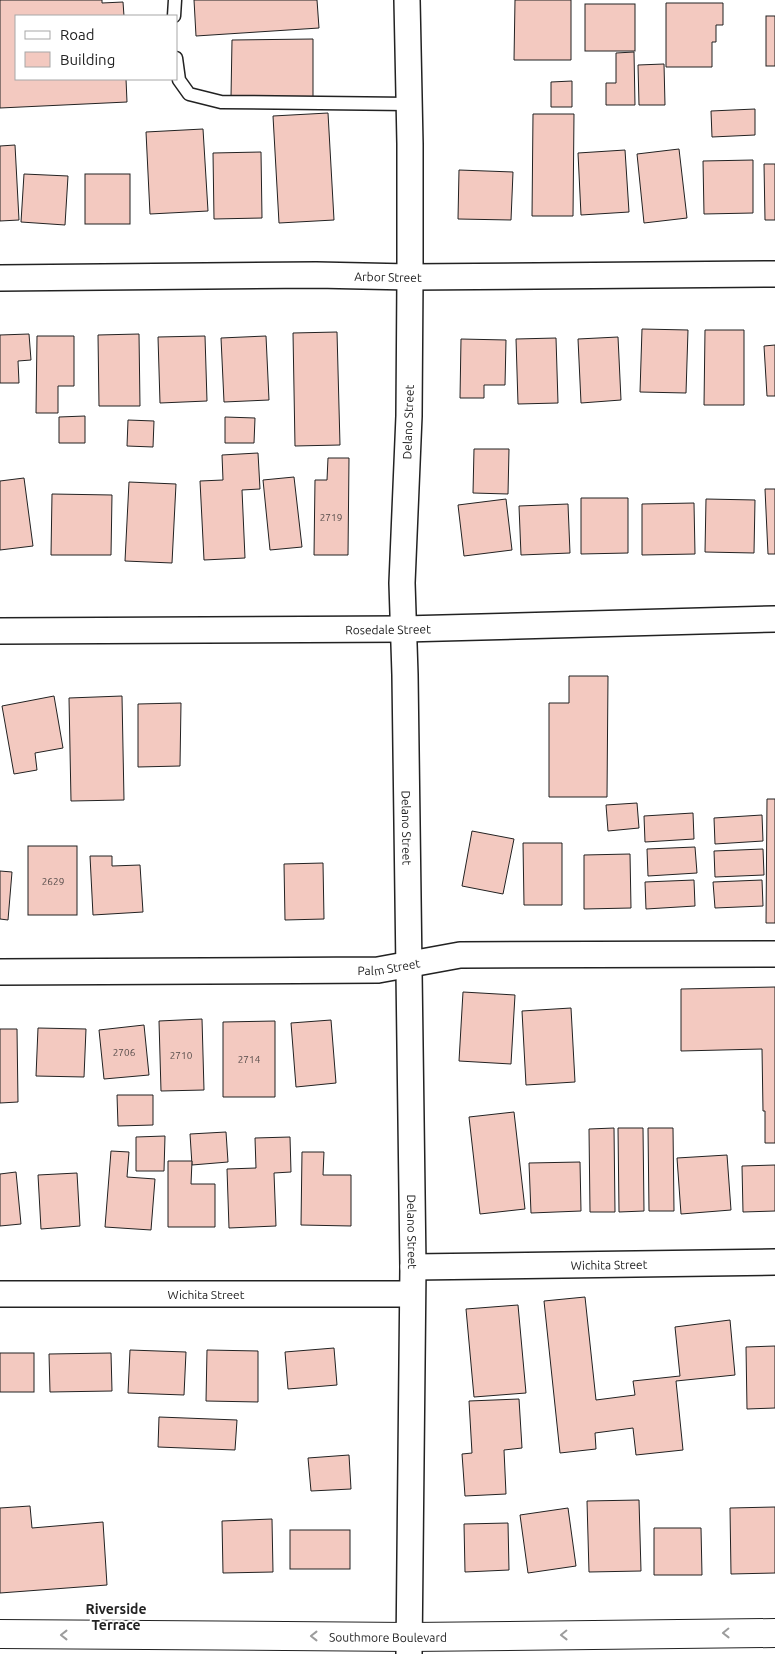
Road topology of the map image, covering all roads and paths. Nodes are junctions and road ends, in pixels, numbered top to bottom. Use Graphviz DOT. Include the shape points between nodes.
graph roads {
  1 [pos="175,0"];
  2 [pos="407,0"];
  3 [pos="174,15"];
  4 [pos="178,73"];
  5 [pos="409,104"];
  6 [pos="775,274"];
  7 [pos="410,277"];
  8 [pos="0,278"];
  9 [pos="775,619"];
  10 [pos="404,629"];
  11 [pos="0,631"];
  12 [pos="775,954"];
  13 [pos="409,964"];
  14 [pos="0,972"];
  15 [pos="775,1262"];
  16 [pos="413,1267"];
  17 [pos="0,1294"];
  18 [pos="412,1294"];
  19 [pos="775,1633"];
  20 [pos="0,1634"];
  21 [pos="410,1646"];
  1 -- 3 [label="lane"];
  2 -- 5 [label="street, Delano Street"];
  4 -- 5 [label="lane" via="189,94 221,102"];
  5 -- 7 [label="street, Delano Street"];
  6 -- 7 [label="street, Arbor Street"];
  7 -- 8 [label="street, Arbor Street"];
  7 -- 10 [label="street, Delano Street" via="409,416 402,583"];
  9 -- 10 [label="street, Rosedale Street"];
  10 -- 11 [label="street, Rosedale Street"];
  10 -- 13 [label="street, Delano Street"];
  12 -- 13 [label="street, Palm Street" via="460,955"];
  13 -- 14 [label="street, Palm Street" via="378,970"];
  13 -- 16 [label="street, Delano Street"];
  15 -- 16 [label="street, Wichita Street"];
  16 -- 18 [label="street, Delano Street"];
  17 -- 18 [label="street, Wichita Street"];
  18 -- 21 [label="street, Delano Street"];
  19 -- 21 [label="street, Southmore Boulevard, one-way"];
  21 -- 20 [label="street, Southmore Boulevard, one-way"];
}
